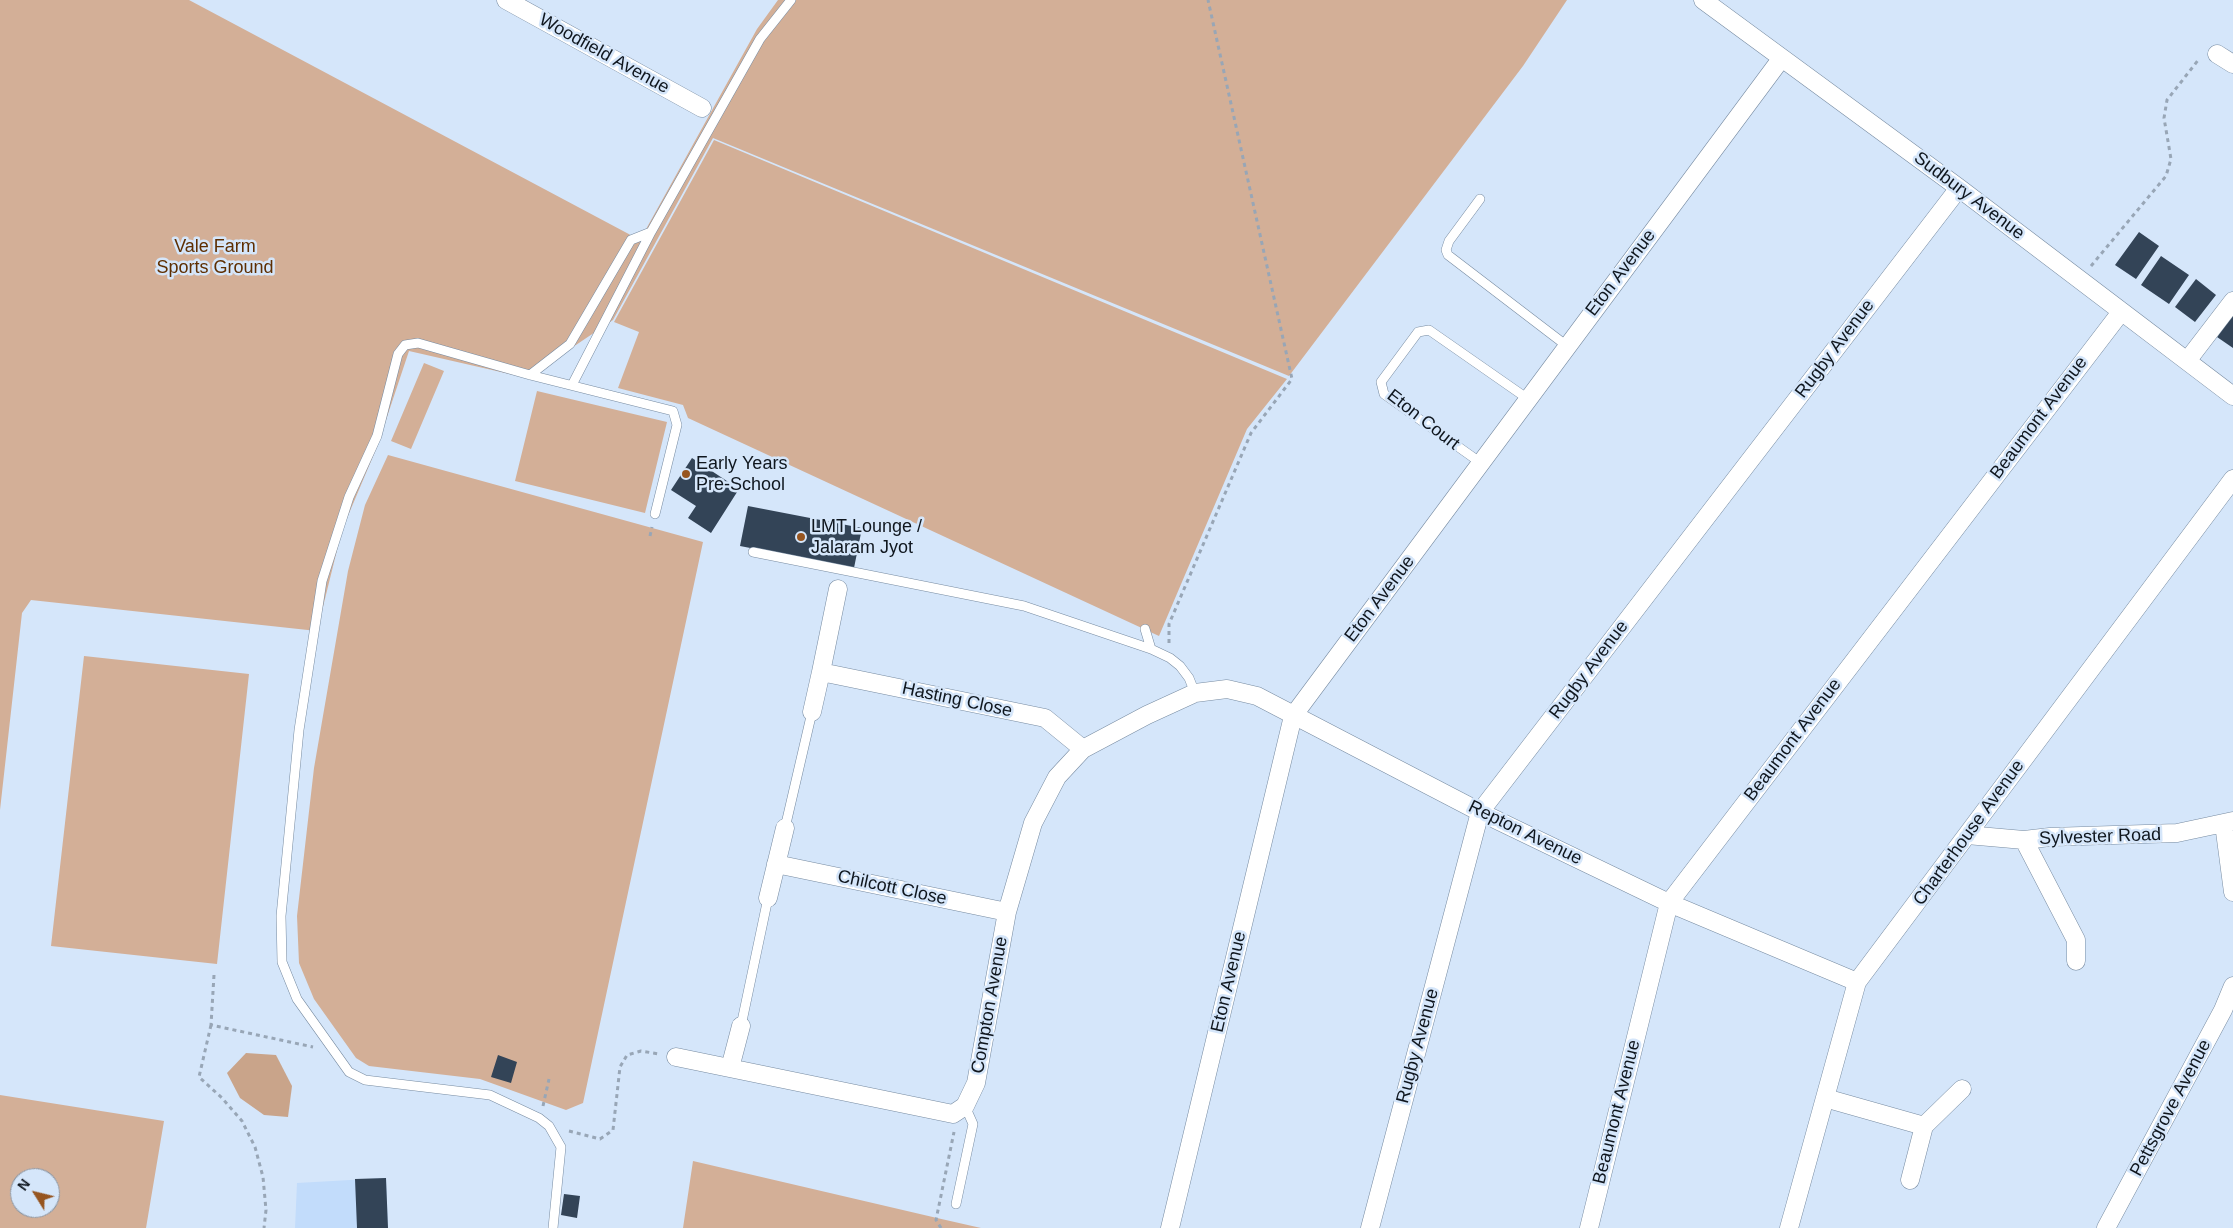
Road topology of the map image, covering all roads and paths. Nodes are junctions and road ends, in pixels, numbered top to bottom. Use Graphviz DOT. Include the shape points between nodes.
graph roads {
  1 [pos="506,0"];
  2 [pos="791,0"];
  3 [pos="1208,0"];
  4 [pos="1703,0"];
  5 [pos="2216,54"];
  6 [pos="1781,58"];
  7 [pos="2233,65"];
  8 [pos="702,108"];
  9 [pos="1959,188"];
  10 [pos="1480,199"];
  11 [pos="651,232"];
  12 [pos="2080,280"];
  13 [pos="2233,301"];
  14 [pos="2121,312"];
  15 [pos="1567,346"];
  16 [pos="2187,361"];
  17 [pos="530,375"];
  18 [pos="572,386"];
  19 [pos="2233,396"];
  20 [pos="1528,399"];
  21 [pos="1481,463"];
  22 [pos="2233,479"];
  23 [pos="655,514"];
  24 [pos="754,552"];
  25 [pos="838,588"];
  26 [pos="1145,630"];
  27 [pos="1152,649"];
  28 [pos="1170,658"];
  29 [pos="821,672"];
  30 [pos="1195,693"];
  31 [pos="812,712"];
  32 [pos="1293,716"];
  33 [pos="1083,749"];
  34 [pos="1480,812"];
  35 [pos="2229,822"];
  36 [pos="785,828"];
  37 [pos="1967,835"];
  38 [pos="2024,840"];
  39 [pos="776,864"];
  40 [pos="2233,892"];
  41 [pos="768,898"];
  42 [pos="1668,903"];
  43 [pos="1007,912"];
  44 [pos="2076,961"];
  45 [pos="214,975"];
  46 [pos="1857,982"];
  47 [pos="2233,986"];
  48 [pos="211,1025"];
  49 [pos="740,1026"];
  50 [pos="336,1052"];
  51 [pos="676,1057"];
  52 [pos="730,1068"];
  53 [pos="549,1079"];
  54 [pos="1962,1090"];
  55 [pos="1825,1098"];
  56 [pos="959,1110"];
  57 [pos="539,1118"];
  58 [pos="549,1126"];
  59 [pos="1924,1126"];
  60 [pos="1910,1180"];
  61 [pos="956,1204"];
  62 [pos="264,1228"];
  63 [pos="553,1228"];
  64 [pos="942,1228"];
  65 [pos="1170,1228"];
  66 [pos="1370,1228"];
  67 [pos="1589,1228"];
  68 [pos="1789,1228"];
  69 [pos="2106,1228"];
  1 -- 8 [label="street, Woodfield Avenue"];
  2 -- 11 [label="lane" via="760,39"];
  3 -- 28 [label="path" via="1292,380 1251,433 1169,624"];
  4 -- 6 [label="street, Sudbury Avenue"];
  5 -- 7 [label="street"];
  5 -- 12 [label="path" via="2208,49 2167,100 2164,118 2171,159 2166,176"];
  6 -- 9 [label="street, Sudbury Avenue"];
  6 -- 15 [label="street, Eton Avenue"];
  9 -- 12 [label="street, Sudbury Avenue"];
  9 -- 34 [label="street, Rugby Avenue"];
  10 -- 15 [label="lane" via="1449,241 1448,255"];
  11 -- 17 [label="lane" via="631,240 570,344"];
  11 -- 18 [label="lane"];
  12 -- 14 [label="street, Sudbury Avenue"];
  13 -- 16 [label="street"];
  14 -- 16 [label="street, Sudbury Avenue"];
  14 -- 42 [label="street, Beaumont Avenue"];
  15 -- 20 [label="street, Eton Avenue"];
  16 -- 19 [label="street, Sudbury Avenue"];
  17 -- 18 [label="lane"];
  17 -- 50 [label="lane" via="418,343 404,345 398,354 377,436 349,497 322,581 299,730 281,935 282,962 297,999"];
  18 -- 23 [label="lane" via="673,411 677,425"];
  20 -- 21 [label="street, Eton Avenue"];
  20 -- 21 [label="lane, Eton Court" via="1429,330 1418,332 1381,382 1384,394"];
  21 -- 32 [label="street, Eton Avenue"];
  22 -- 37 [label="street, Charterhouse Avenue"];
  24 -- 27 [label="lane" via="1024,606"];
  25 -- 29 [label="street"];
  26 -- 27 [label="lane"];
  27 -- 28 [label="lane"];
  28 -- 30 [label="lane" via="1189,678"];
  29 -- 31 [label="street"];
  29 -- 33 [label="street, Hasting Close" via="1045,718"];
  30 -- 32 [label="street, Repton Avenue" via="1227,688 1257,696"];
  30 -- 33 [label="street, Compton Avenue" via="1147,714"];
  31 -- 36 [label="lane"];
  32 -- 34 [label="street, Repton Avenue"];
  32 -- 65 [label="street, Eton Avenue"];
  33 -- 43 [label="street, Compton Avenue" via="1057,777 1033,823"];
  34 -- 42 [label="street, Repton Avenue"];
  34 -- 66 [label="street, Rugby Avenue"];
  35 -- 38 [label="street, Sylvester Road" via="2177,833"];
  35 -- 40 [label="street"];
  36 -- 39 [label="street"];
  37 -- 38 [label="street, Sylvester Road"];
  37 -- 46 [label="street, Charterhouse Avenue"];
  38 -- 44 [label="street" via="2076,940"];
  39 -- 41 [label="street"];
  39 -- 43 [label="street, Chilcott Close"];
  41 -- 49 [label="lane"];
  42 -- 46 [label="street, Repton Avenue"];
  42 -- 67 [label="street, Beaumont Avenue"];
  43 -- 56 [label="street, Compton Avenue" via="976,1084"];
  45 -- 48 [label="path"];
  46 -- 55 [label="street, Charterhouse Avenue"];
  47 -- 69 [label="street, Pettsgrove Avenue"];
  48 -- 50 [label="path"];
  48 -- 62 [label="path" via="198,1077 242,1121 255,1147 263,1177"];
  49 -- 52 [label="street"];
  50 -- 57 [label="lane" via="349,1072 364,1080 490,1095"];
  51 -- 52 [label="street"];
  51 -- 58 [label="path" via="641,1051 627,1055 620,1067 613,1130 600,1139"];
  52 -- 56 [label="street"];
  53 -- 57 [label="path"];
  54 -- 59 [label="street"];
  55 -- 59 [label="street"];
  55 -- 68 [label="street, Charterhouse Avenue"];
  56 -- 61 [label="lane" via="973,1124"];
  56 -- 64 [label="path" via="936,1220"];
  57 -- 58 [label="lane"];
  58 -- 63 [label="lane" via="560,1147"];
  59 -- 60 [label="street"];
}
